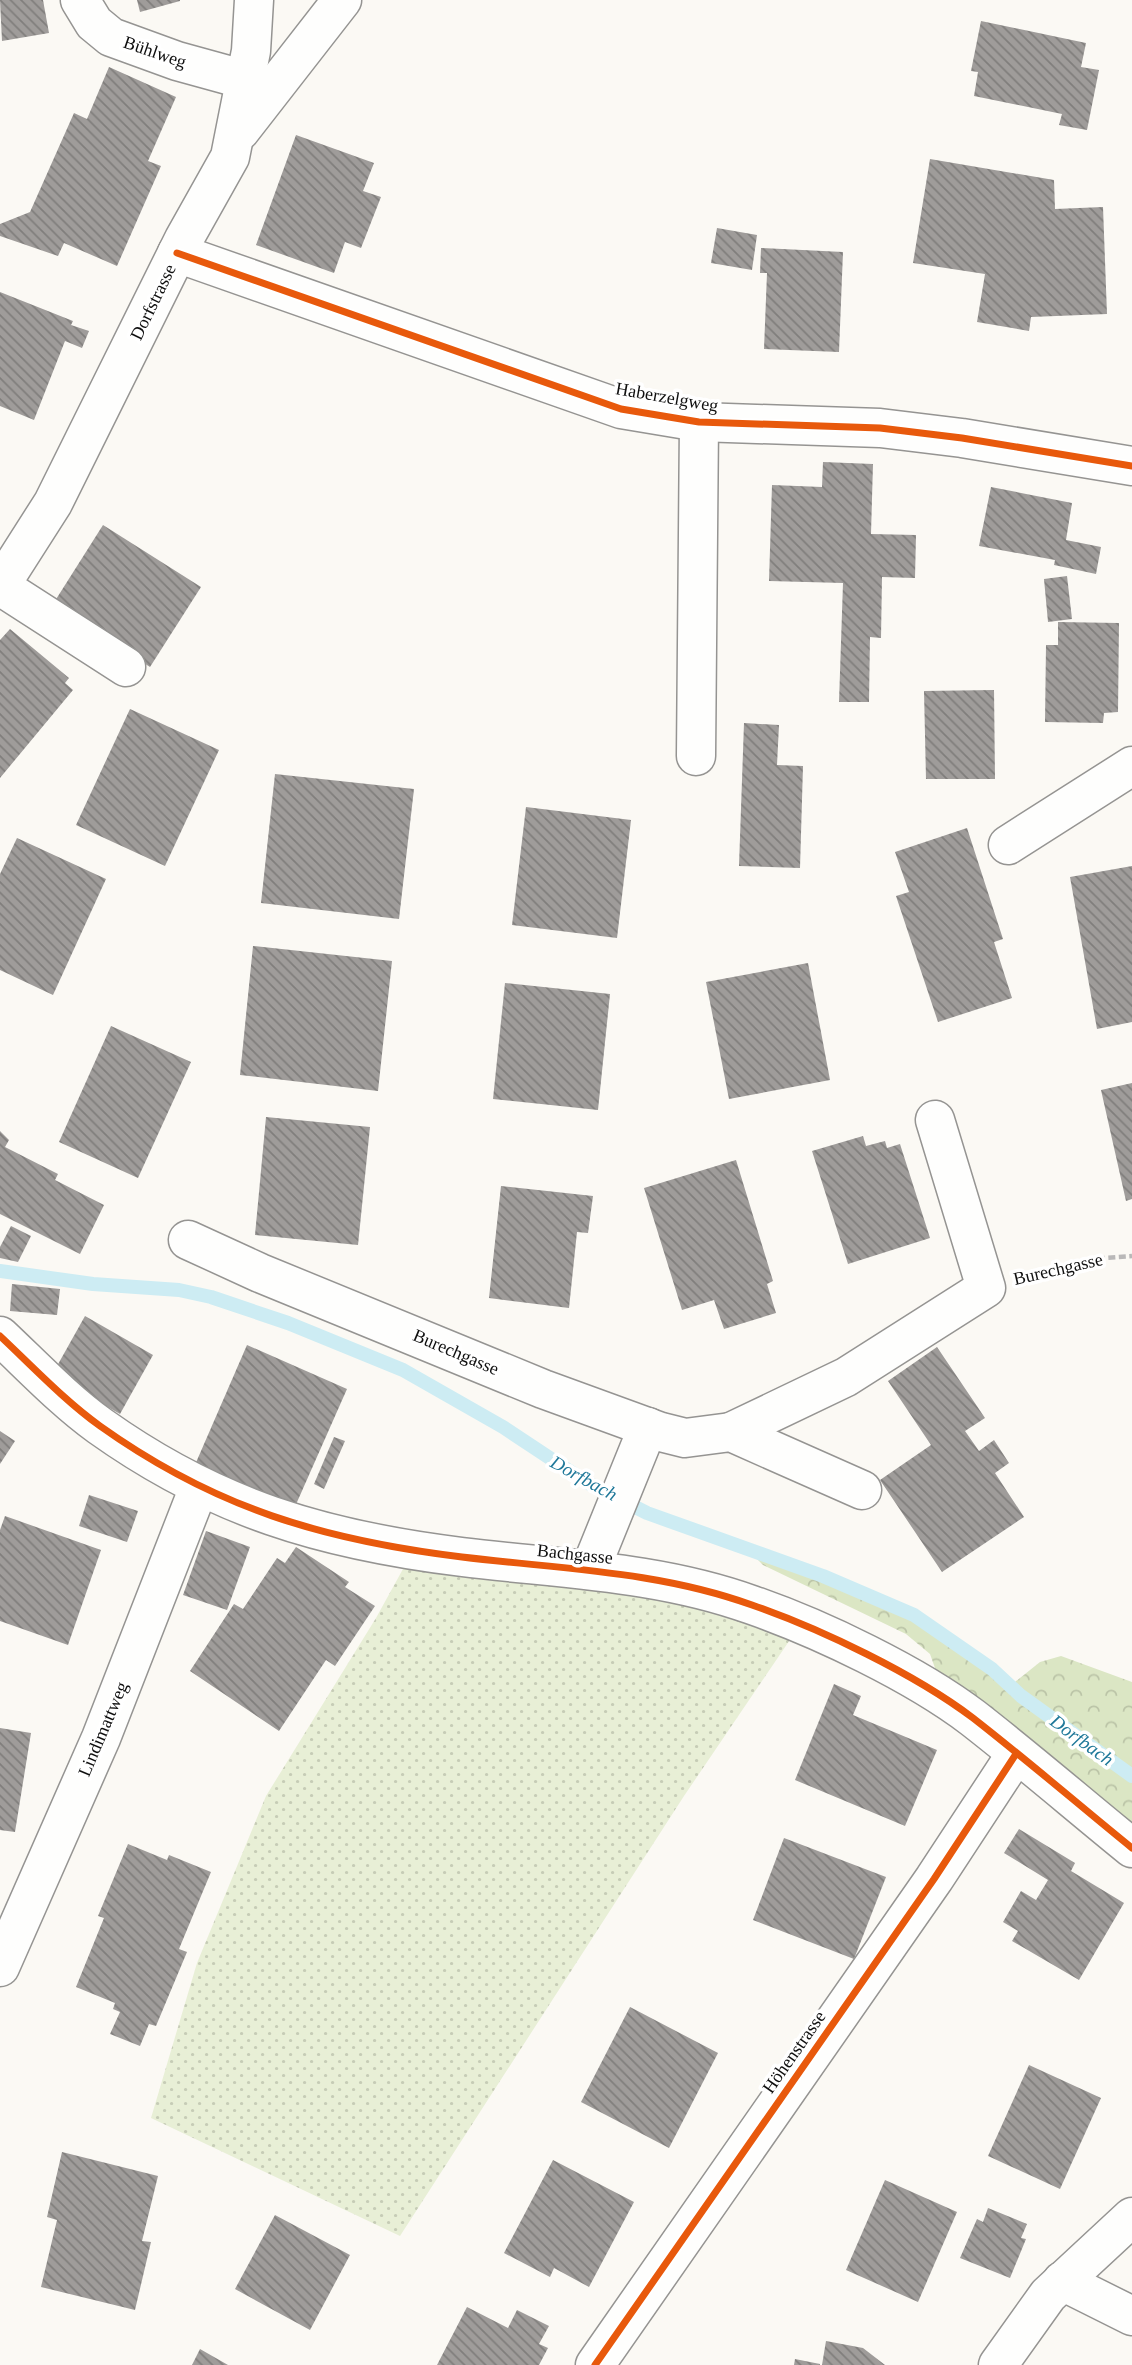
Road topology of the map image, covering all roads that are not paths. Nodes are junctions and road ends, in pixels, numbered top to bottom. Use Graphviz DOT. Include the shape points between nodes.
graph roads {
  1 [pos="80,0"];
  2 [pos="254,0"];
  3 [pos="342,0"];
  4 [pos="246,80"];
  5 [pos="234,138"];
  6 [pos="177,253"];
  7 [pos="699,422"];
  8 [pos="1132,466"];
  9 [pos="0,586"];
  10 [pos="126,667"];
  11 [pos="696,756"];
  12 [pos="1132,766"];
  13 [pos="1008,845"];
  14 [pos="935,1120"];
  15 [pos="188,1240"];
  16 [pos="0,1336"];
  17 [pos="648,1427"];
  18 [pos="731,1432"];
  19 [pos="199,1487"];
  20 [pos="862,1490"];
  21 [pos="590,1570"];
  22 [pos="1016,1754"];
  23 [pos="1132,1848"];
  24 [pos="0,1967"];
  25 [pos="1132,2217"];
  26 [pos="1062,2281"];
  27 [pos="1132,2316"];
  28 [pos="594,2365"];
  29 [pos="998,2365"];
  1 -- 4 [label="street, Bühlweg" via="94,23 111,37"];
  2 -- 4 [label="street, Dorfstrasse"];
  3 -- 5 [label="street"];
  4 -- 5 [label="street, Dorfstrasse"];
  5 -- 6 [label="street, Dorfstrasse" via="230,157"];
  6 -- 7 [label="street, Haberzelgweg" via="621,409"];
  6 -- 9 [label="street, Dorfstrasse" via="53,503"];
  7 -- 8 [label="street, Haberzelgweg" via="880,428"];
  7 -- 11 [label="street, Haberzelgweg"];
  9 -- 10 [label="street, Dorfstrasse"];
  12 -- 13 [label="street"];
  14 -- 18 [label="street, Burechgasse" via="986,1288 846,1377"];
  15 -- 17 [label="street, Burechgasse" via="543,1389"];
  16 -- 19 [label="street, Bachgasse" via="97,1424"];
  17 -- 18 [label="street, Burechgasse" via="685,1438"];
  17 -- 21 [label="street"];
  18 -- 20 [label="street"];
  19 -- 21 [label="street, Bachgasse" via="265,1515 328,1534 460,1557"];
  19 -- 24 [label="street, Lindimattweg" via="101,1738"];
  21 -- 22 [label="street, Bachgasse" via="672,1581 800,1625 930,1690"];
  22 -- 23 [label="street, Bachgasse"];
  22 -- 28 [label="street, Höhenstrasse" via="934,1880"];
  25 -- 26 [label="street"];
  26 -- 27 [label="street"];
  26 -- 29 [label="street"];
}
